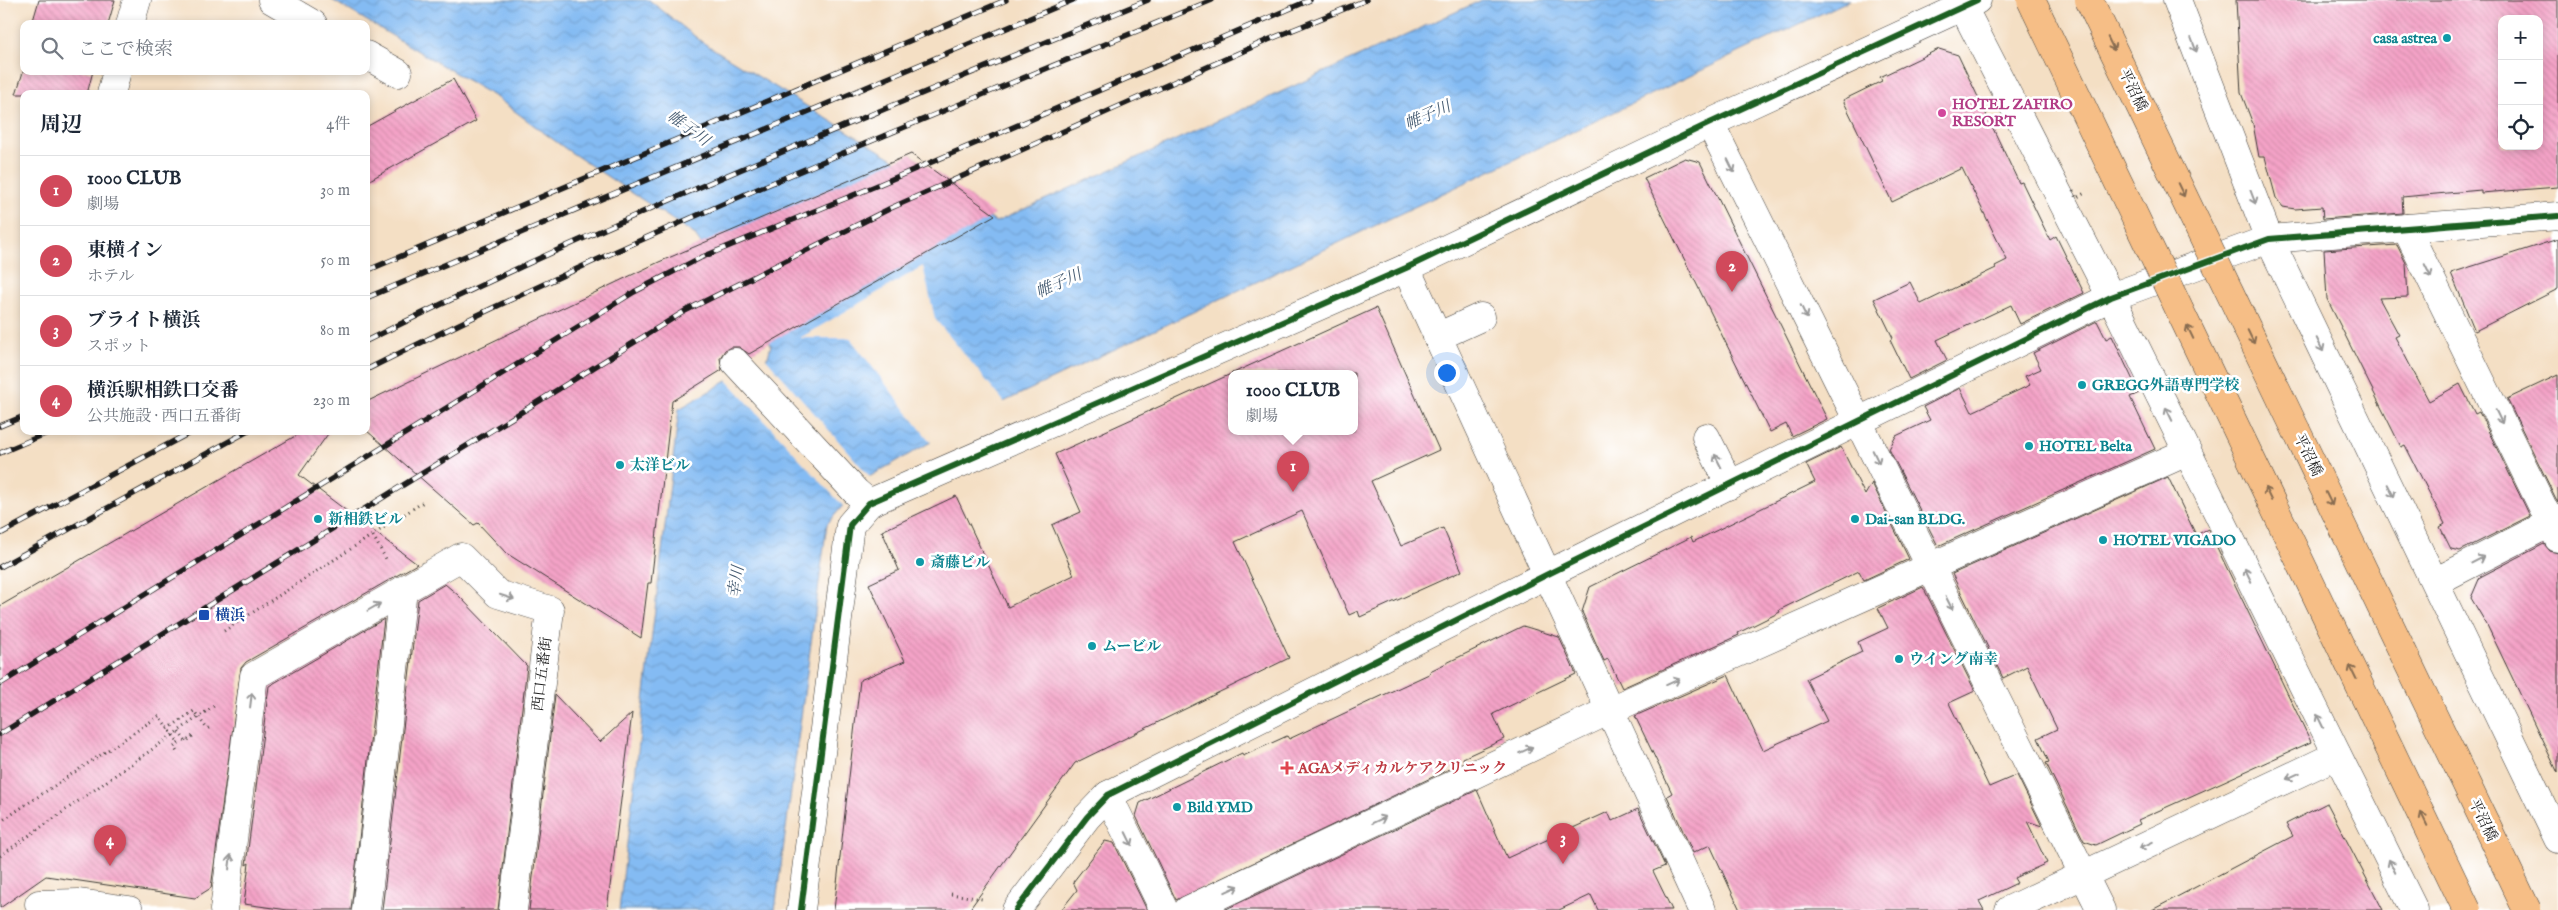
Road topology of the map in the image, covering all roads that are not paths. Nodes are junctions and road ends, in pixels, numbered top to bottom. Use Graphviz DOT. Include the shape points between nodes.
graph roads {
  1 [pos="137,0"];
  2 [pos="272,0"];
  3 [pos="2031,0"];
  4 [pos="2089,0"];
  5 [pos="2177,0"];
  6 [pos="1970,3"];
  7 [pos="131,20"];
  8 [pos="306,20"];
  9 [pos="370,57"];
  10 [pos="398,74"];
  11 [pos="116,75"];
  12 [pos="112,90"];
  13 [pos="1710,123"];
  14 [pos="2558,216"];
  15 [pos="2406,228"];
  16 [pos="2269,239"];
  17 [pos="1406,268"];
  18 [pos="2111,297"];
  19 [pos="1481,317"];
  20 [pos="1437,337"];
  21 [pos="735,362"];
  22 [pos="1858,422"];
  23 [pos="1706,437"];
  24 [pos="2187,452"];
  25 [pos="1730,485"];
  26 [pos="869,503"];
  27 [pos="2555,526"];
  28 [pos="1931,567"];
  29 [pos="1546,575"];
  30 [pos="2435,582"];
  31 [pos="404,590"];
  32 [pos="1608,711"];
  33 [pos="2337,755"];
  34 [pos="1108,795"];
  35 [pos="2558,838"];
  36 [pos="2084,874"];
  37 [pos="39,904"];
  38 [pos="129,910"];
  39 [pos="224,910"];
  40 [pos="366,910"];
  41 [pos="513,910"];
  42 [pos="801,910"];
  43 [pos="1016,910"];
  44 [pos="1164,910"];
  45 [pos="1188,910"];
  46 [pos="1702,910"];
  47 [pos="2009,910"];
  48 [pos="2101,910"];
  49 [pos="2414,910"];
  50 [pos="2468,910"];
  51 [pos="2527,910"];
  1 -- 7 [label="street"];
  2 -- 8 [label="street"];
  50 -- 3 [label="main road, one-way, bridge"];
  4 -- 51 [label="main road, 平沼橋, one-way, bridge"];
  5 -- 16 [label="street, one-way"];
  6 -- 13 [label="street"];
  6 -- 18 [label="street"];
  9 -- 10 [label="street"];
  11 -- 12 [label="street"];
  13 -- 17 [label="street"];
  13 -- 22 [label="street, one-way"];
  14 -- 15 [label="street"];
  15 -- 16 [label="street"];
  15 -- 27 [label="street, one-way"];
  16 -- 18 [label="street"];
  16 -- 30 [label="street, one-way"];
  17 -- 20 [label="street"];
  17 -- 26 [label="street"];
  18 -- 22 [label="street"];
  24 -- 18 [label="street, one-way"];
  19 -- 20 [label="street"];
  20 -- 29 [label="street"];
  21 -- 26 [label="street"];
  22 -- 25 [label="street"];
  22 -- 28 [label="street, one-way"];
  25 -- 23 [label="street, one-way"];
  24 -- 28 [label="street"];
  33 -- 24 [label="street, one-way"];
  25 -- 29 [label="street"];
  26 -- 42 [label="street" via="850,525"];
  30 -- 27 [label="street, one-way"];
  32 -- 28 [label="street, one-way"];
  28 -- 36 [label="street, one-way"];
  29 -- 32 [label="street"];
  29 -- 34 [label="street"];
  30 -- 35 [label="street"];
  39 -- 31 [label="street, 西口五番街, one-way" via="254,676"];
  31 -- 40 [label="street"];
  31 -- 41 [label="street, 西口五番街, one-way" via="461,557 498,594 550,610"];
  45 -- 32 [label="street, one-way"];
  32 -- 46 [label="street"];
  33 -- 36 [label="street, one-way"];
  49 -- 33 [label="street, one-way"];
  34 -- 43 [label="street" via="1087,817"];
  34 -- 44 [label="street, one-way"];
  36 -- 47 [label="street"];
  36 -- 48 [label="street"];
  37 -- 38 [label="street" via="79,903"];
}
